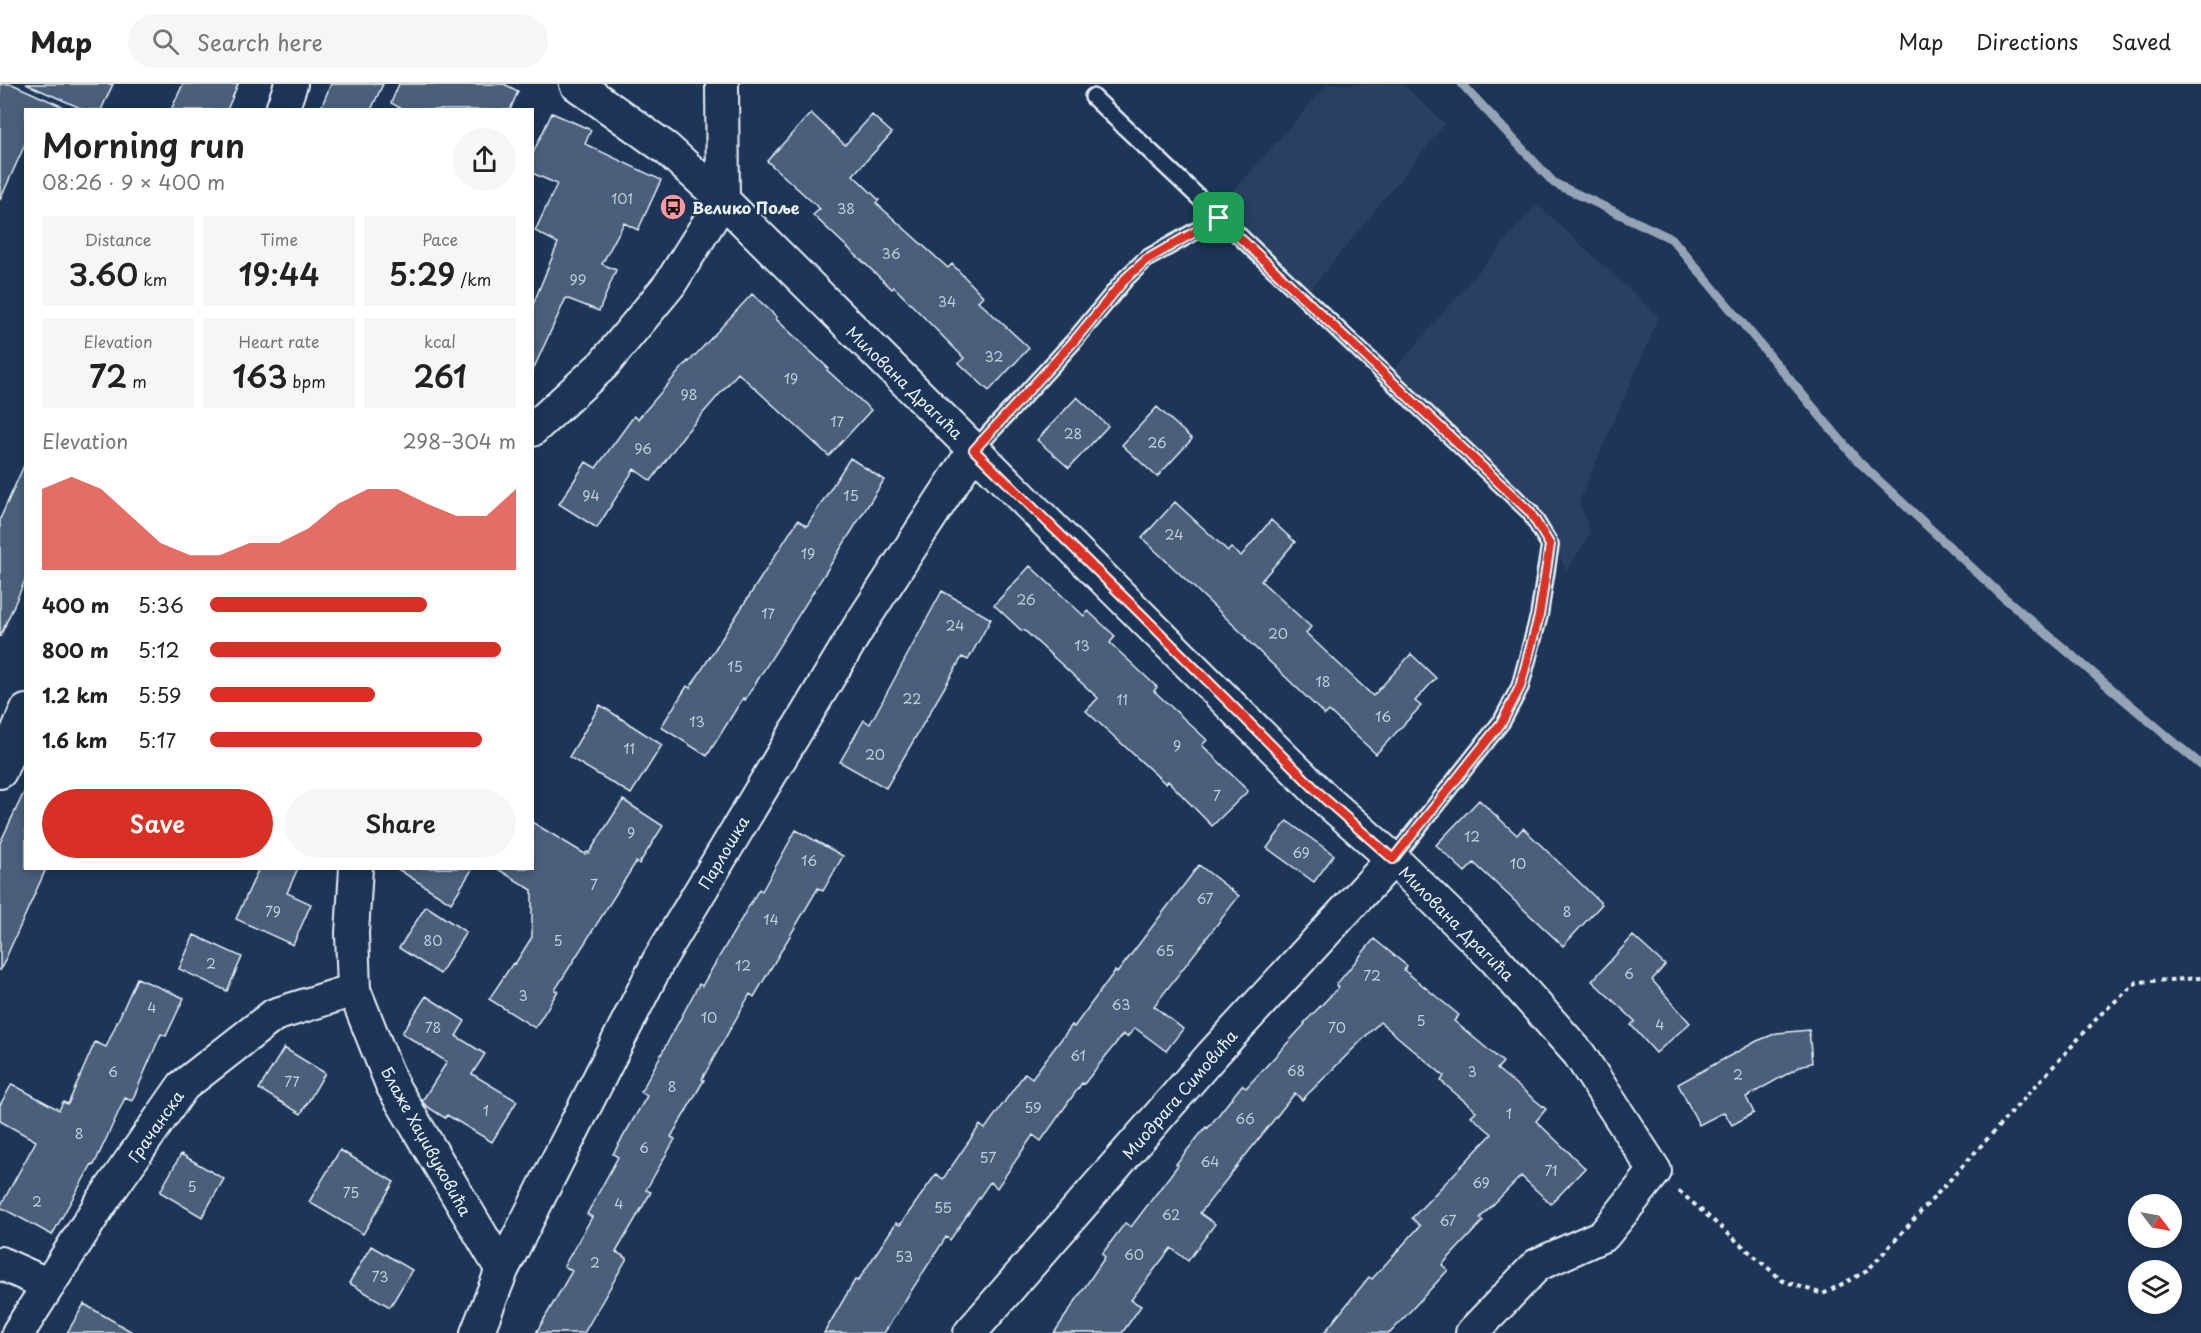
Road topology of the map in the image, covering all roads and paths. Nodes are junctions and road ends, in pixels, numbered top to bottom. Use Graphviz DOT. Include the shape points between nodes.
graph roads {
  1 [pos="291,84"];
  2 [pos="576,84"];
  3 [pos="722,84"];
  4 [pos="1093,97"];
  5 [pos="283,108"];
  6 [pos="723,200"];
  7 [pos="1219,218"];
  8 [pos="534,428"];
  9 [pos="974,450"];
  10 [pos="24,716"];
  11 [pos="0,772"];
  12 [pos="1393,859"];
  13 [pos="356,870"];
  14 [pos="2201,978"];
  15 [pos="354,990"];
  16 [pos="1655,1171"];
  17 [pos="0,1263"];
  18 [pos="502,1270"];
  19 [pos="49,1285"];
  20 [pos="18,1333"];
  21 [pos="477,1333"];
  22 [pos="969,1333"];
  23 [pos="1472,1333"];
  1 -- 5 [label="street"];
  2 -- 6 [label="street, Милована Драгића" via="667,149"];
  3 -- 6 [label="street"];
  4 -- 7 [label="lane"];
  6 -- 8 [label="street" via="670,284 603,365"];
  6 -- 9 [label="street, Милована Драгића"];
  7 -- 9 [label="lane" via="1146,260 1133,272"];
  7 -- 12 [label="lane" via="1530,512 1550,545 1539,616 1520,687 1502,722"];
  9 -- 12 [label="street, Милована Драгића" via="1325,799"];
  9 -- 18 [label="street, Парлошка" via="860,625 658,960"];
  10 -- 11 [label="street"];
  12 -- 16 [label="street, Милована Драгића" via="1493,957 1579,1054"];
  12 -- 22 [label="street, Миодрага Симовића" via="1212,1055"];
  13 -- 15 [label="street, Блаже Хаџивуковића"];
  14 -- 16 [label="path" via="2138,982 2101,1014 1867,1271 1823,1294 1783,1281"];
  15 -- 18 [label="street, Блаже Хаџивуковића" via="392,1085"];
  15 -- 19 [label="street, Грачанска" via="274,1015 183,1086"];
  16 -- 23 [label="street" via="1604,1235 1537,1265"];
  17 -- 19 [label="street"];
  18 -- 21 [label="street"];
  19 -- 20 [label="street, Грачанска"];
}
